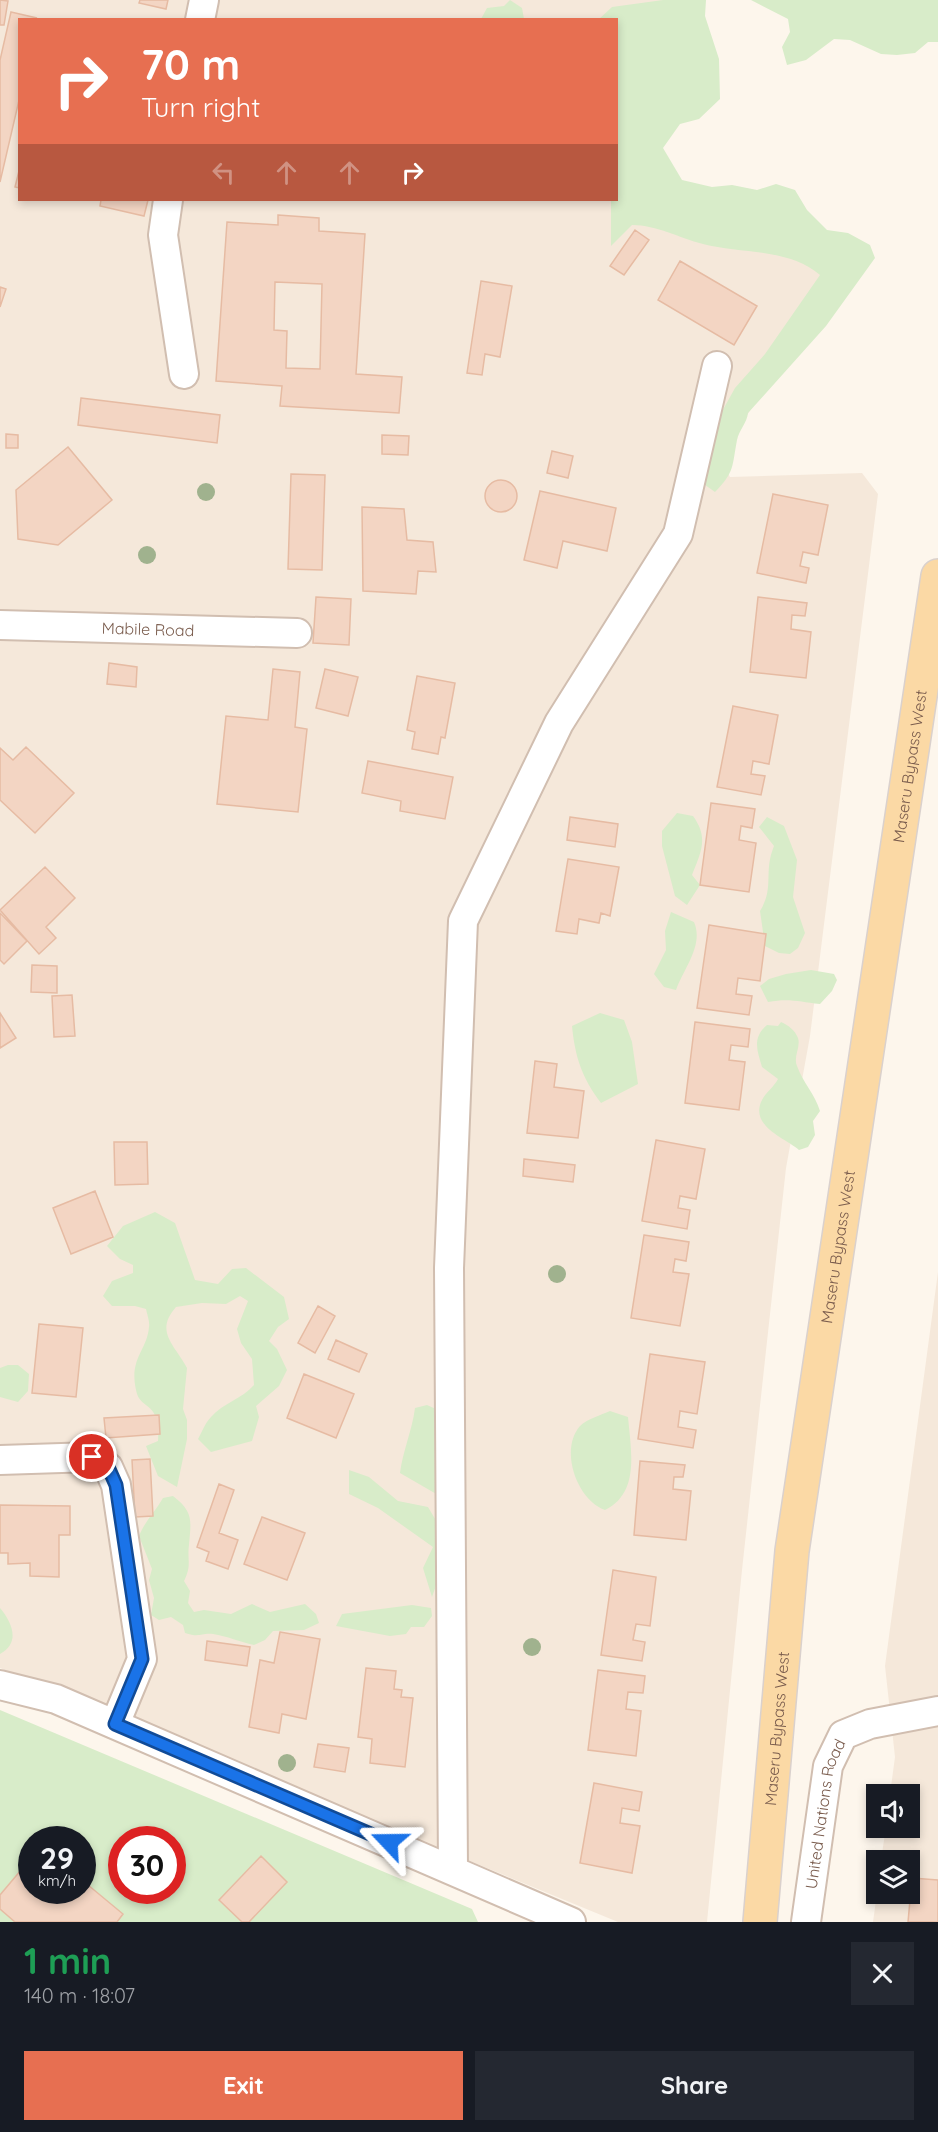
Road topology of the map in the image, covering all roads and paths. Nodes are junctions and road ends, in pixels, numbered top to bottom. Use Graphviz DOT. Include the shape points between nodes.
graph roads {
  1 [pos="204,0"];
  2 [pos="200,18"];
  3 [pos="168,201"];
  4 [pos="717,366"];
  5 [pos="184,374"];
  6 [pos="938,576"];
  7 [pos="0,625"];
  8 [pos="297,633"];
  9 [pos="0,1460"];
  10 [pos="0,1685"];
  11 [pos="938,1711"];
  12 [pos="115,1724"];
  13 [pos="453,1869"];
  14 [pos="571,1922"];
  15 [pos="760,1922"];
  16 [pos="806,1922"];
  1 -- 2 [label="street"];
  3 -- 5 [label="street" via="163,235"];
  4 -- 13 [label="street" via="678,534 559,723 464,921 449,1268"];
  6 -- 15 [label="main road, Maseru Bypass West" via="792,1551"];
  7 -- 8 [label="street, Mabile Road"];
  9 -- 12 [label="street" via="92,1457 108,1467 116,1485 142,1659"];
  10 -- 12 [label="street" via="56,1699"];
  11 -- 16 [label="street, United Nations Road" via="870,1724 843,1735 828,1766"];
  12 -- 13 [label="street"];
  13 -- 14 [label="street"];
}
